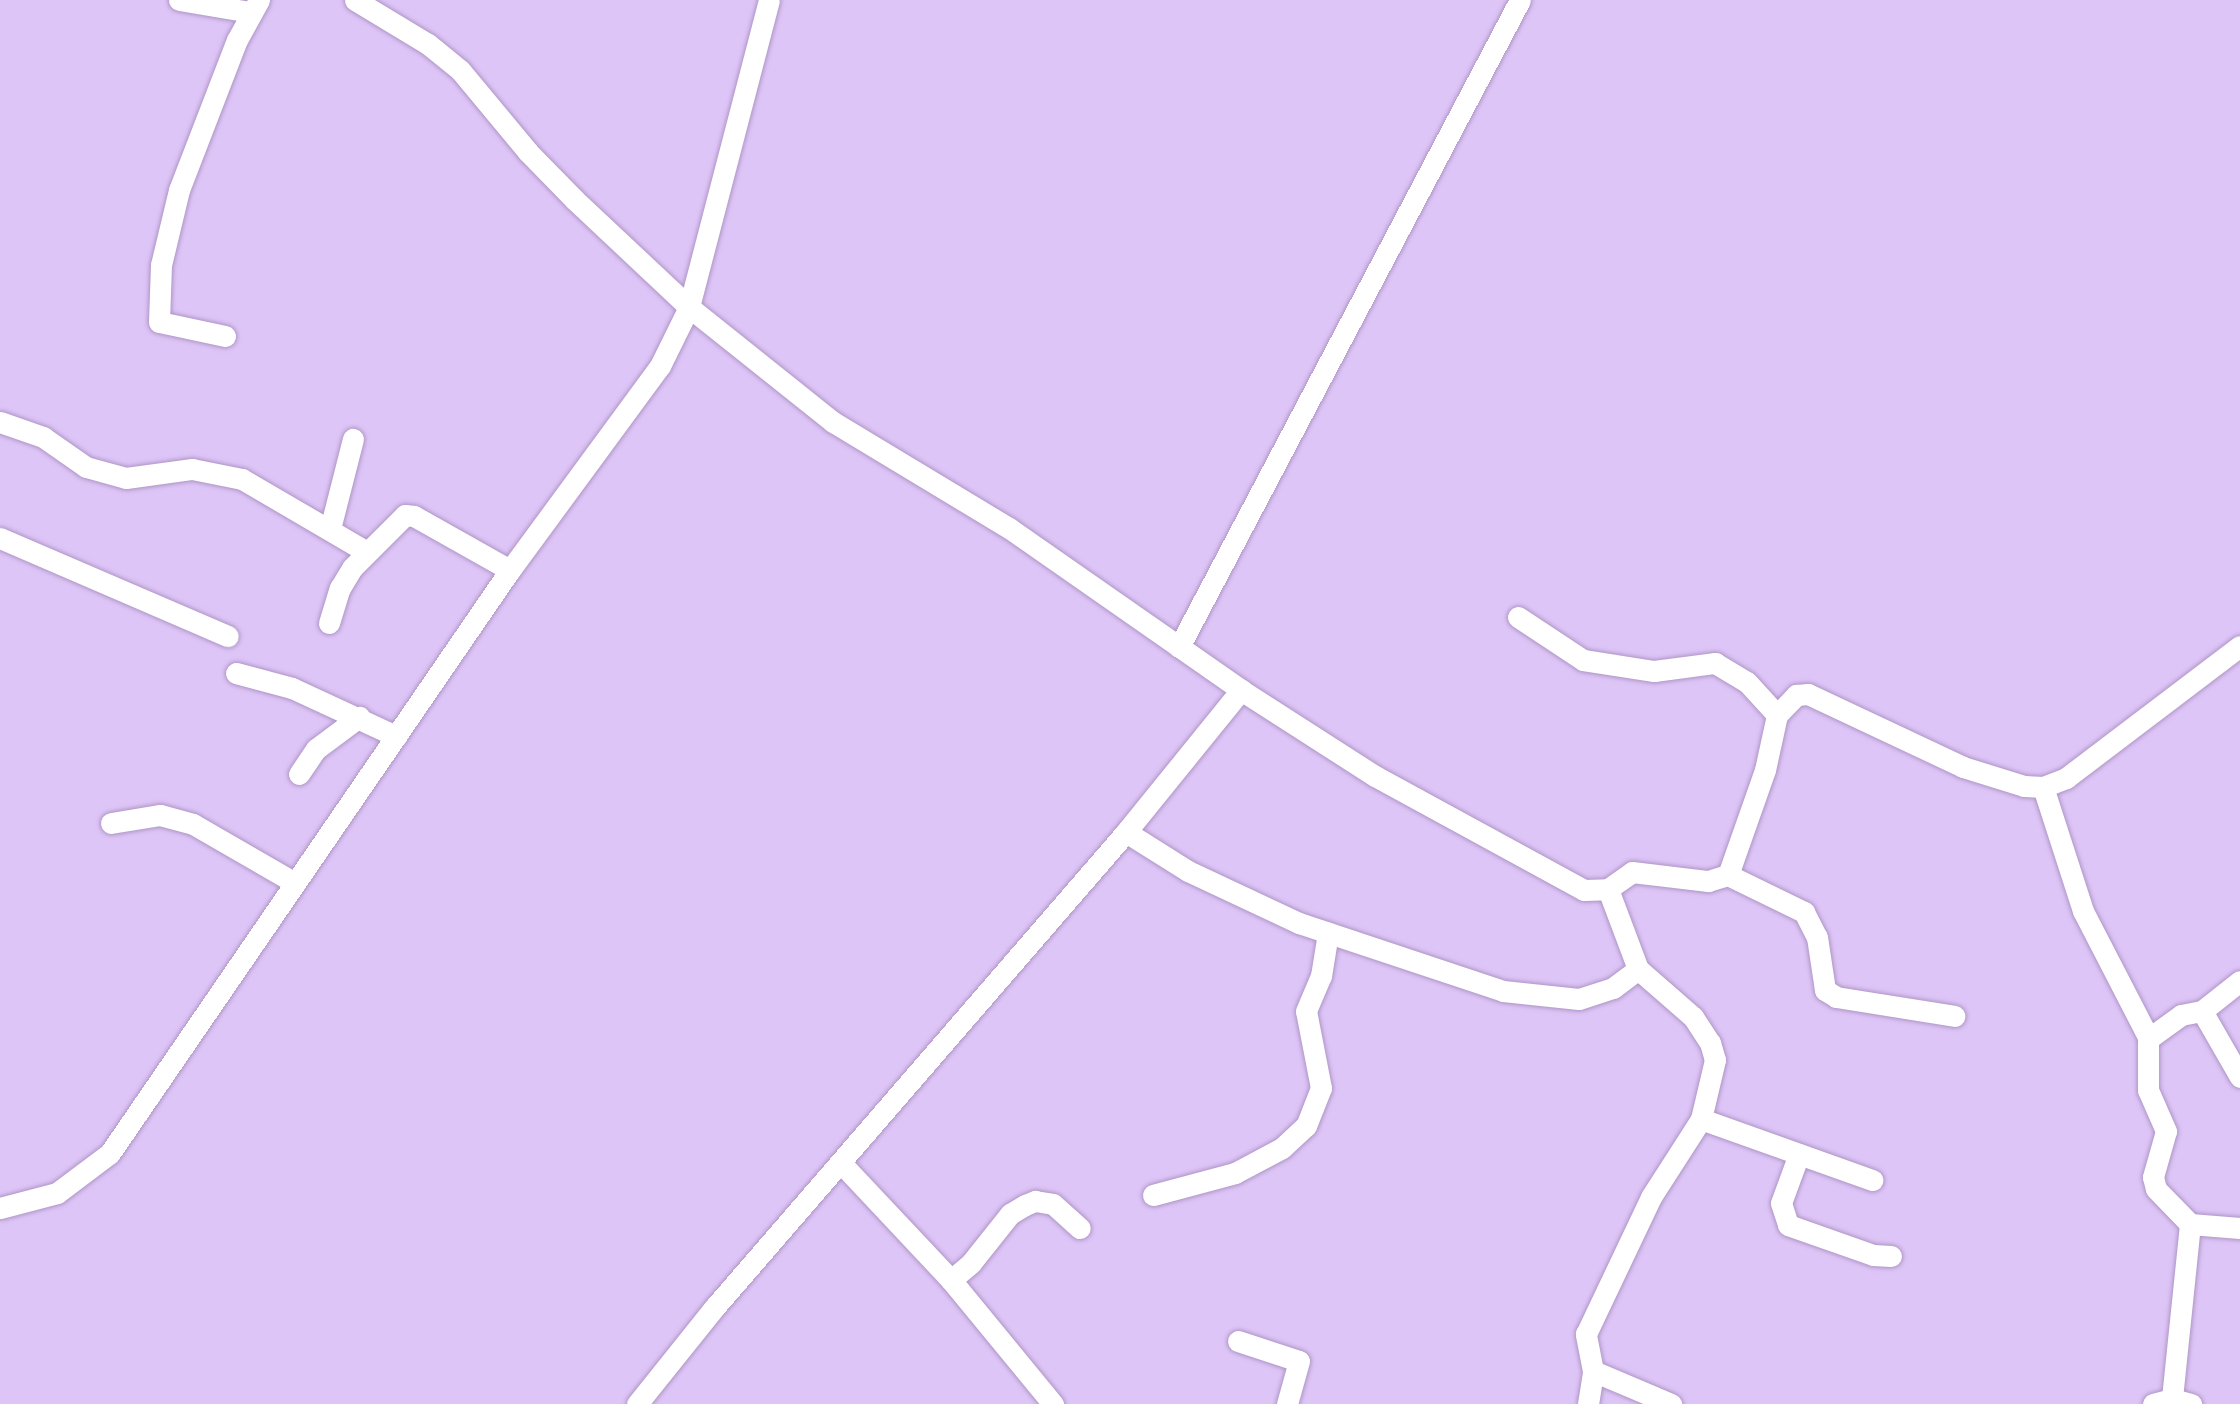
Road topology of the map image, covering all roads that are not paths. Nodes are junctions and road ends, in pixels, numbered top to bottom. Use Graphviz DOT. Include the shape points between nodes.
graph roads {
  1 [pos="179,0"];
  2 [pos="355,0"];
  3 [pos="769,0"];
  4 [pos="1520,0"];
  5 [pos="254,6"];
  6 [pos="689,307"];
  7 [pos="226,336"];
  8 [pos="0,422"];
  9 [pos="353,439"];
  10 [pos="330,529"];
  11 [pos="0,538"];
  12 [pos="367,552"];
  13 [pos="510,570"];
  14 [pos="1518,617"];
  15 [pos="329,623"];
  16 [pos="228,636"];
  17 [pos="2240,646"];
  18 [pos="1180,647"];
  19 [pos="236,673"];
  20 [pos="1241,690"];
  21 [pos="1777,715"];
  22 [pos="359,717"];
  23 [pos="396,736"];
  24 [pos="299,774"];
  25 [pos="2043,787"];
  26 [pos="111,823"];
  27 [pos="1126,832"];
  28 [pos="1728,875"];
  29 [pos="295,883"];
  30 [pos="1608,889"];
  31 [pos="1328,933"];
  32 [pos="1638,969"];
  33 [pos="2240,981"];
  34 [pos="2202,1011"];
  35 [pos="1954,1016"];
  36 [pos="2148,1039"];
  37 [pos="2240,1077"];
  38 [pos="1701,1119"];
  39 [pos="1799,1154"];
  40 [pos="842,1164"];
  41 [pos="1872,1180"];
  42 [pos="1153,1195"];
  43 [pos="0,1208"];
  44 [pos="2190,1224"];
  45 [pos="1080,1228"];
  46 [pos="2240,1228"];
  47 [pos="1891,1256"];
  48 [pos="951,1280"];
  49 [pos="1238,1341"];
  50 [pos="1593,1371"];
  51 [pos="2172,1402"];
  52 [pos="637,1404"];
  53 [pos="1052,1404"];
  54 [pos="1287,1404"];
  55 [pos="1588,1404"];
  56 [pos="1671,1404"];
  1 -- 5 [label="street"];
  2 -- 6 [label="street" via="428,44 460,70 528,152"];
  3 -- 6 [label="street"];
  4 -- 18 [label="street"];
  5 -- 7 [label="street" via="179,190 167,229 157,309 159,322 167,326"];
  6 -- 13 [label="street" via="630,411"];
  6 -- 18 [label="street" via="833,422 1009,528"];
  8 -- 10 [label="street" via="43,437 86,467 126,478 192,469 242,479"];
  9 -- 10 [label="street"];
  10 -- 12 [label="street"];
  11 -- 16 [label="street"];
  12 -- 13 [label="street" via="405,514"];
  12 -- 15 [label="street" via="340,587"];
  13 -- 23 [label="street"];
  14 -- 21 [label="street" via="1583,660 1654,671 1715,663 1747,682"];
  17 -- 25 [label="street" via="2066,778"];
  18 -- 20 [label="street"];
  19 -- 22 [label="street" via="292,688"];
  20 -- 27 [label="street"];
  20 -- 30 [label="street" via="1375,776 1555,877 1584,890"];
  21 -- 25 [label="street" via="1786,701 1808,694 1963,767 2024,786"];
  21 -- 28 [label="street" via="1765,770"];
  22 -- 23 [label="street"];
  22 -- 24 [label="street" via="316,749"];
  23 -- 29 [label="street"];
  25 -- 36 [label="street" via="2083,911"];
  26 -- 29 [label="street" via="160,815 193,824"];
  27 -- 31 [label="street" via="1188,871"];
  27 -- 40 [label="street"];
  28 -- 30 [label="street" via="1708,881 1632,872"];
  28 -- 35 [label="street" via="1804,912 1816,937 1825,990 1836,998"];
  29 -- 43 [label="street" via="110,1153 57,1193"];
  30 -- 32 [label="street"];
  31 -- 32 [label="street" via="1476,983 1538,996 1579,999 1598,995"];
  31 -- 42 [label="street" via="1321,976 1306,1011 1321,1088 1306,1126 1282,1148 1235,1173"];
  32 -- 38 [label="street" via="1693,1017 1710,1043 1713,1078"];
  33 -- 34 [label="street"];
  34 -- 36 [label="street" via="2181,1015"];
  34 -- 37 [label="street"];
  36 -- 44 [label="street" via="2148,1090 2166,1131 2153,1177 2164,1202"];
  38 -- 39 [label="street"];
  38 -- 50 [label="street" via="1651,1197 1595,1312 1586,1334"];
  39 -- 41 [label="street"];
  39 -- 47 [label="street" via="1781,1203 1788,1225 1873,1255"];
  40 -- 48 [label="street"];
  40 -- 52 [label="street" via="714,1308"];
  44 -- 46 [label="street"];
  44 -- 51 [label="street"];
  45 -- 48 [label="street" via="1053,1204 1035,1201 1025,1205 1010,1214 971,1264"];
  48 -- 53 [label="street"];
  49 -- 54 [label="street" via="1299,1361"];
  50 -- 55 [label="street"];
  50 -- 56 [label="street"];
}
